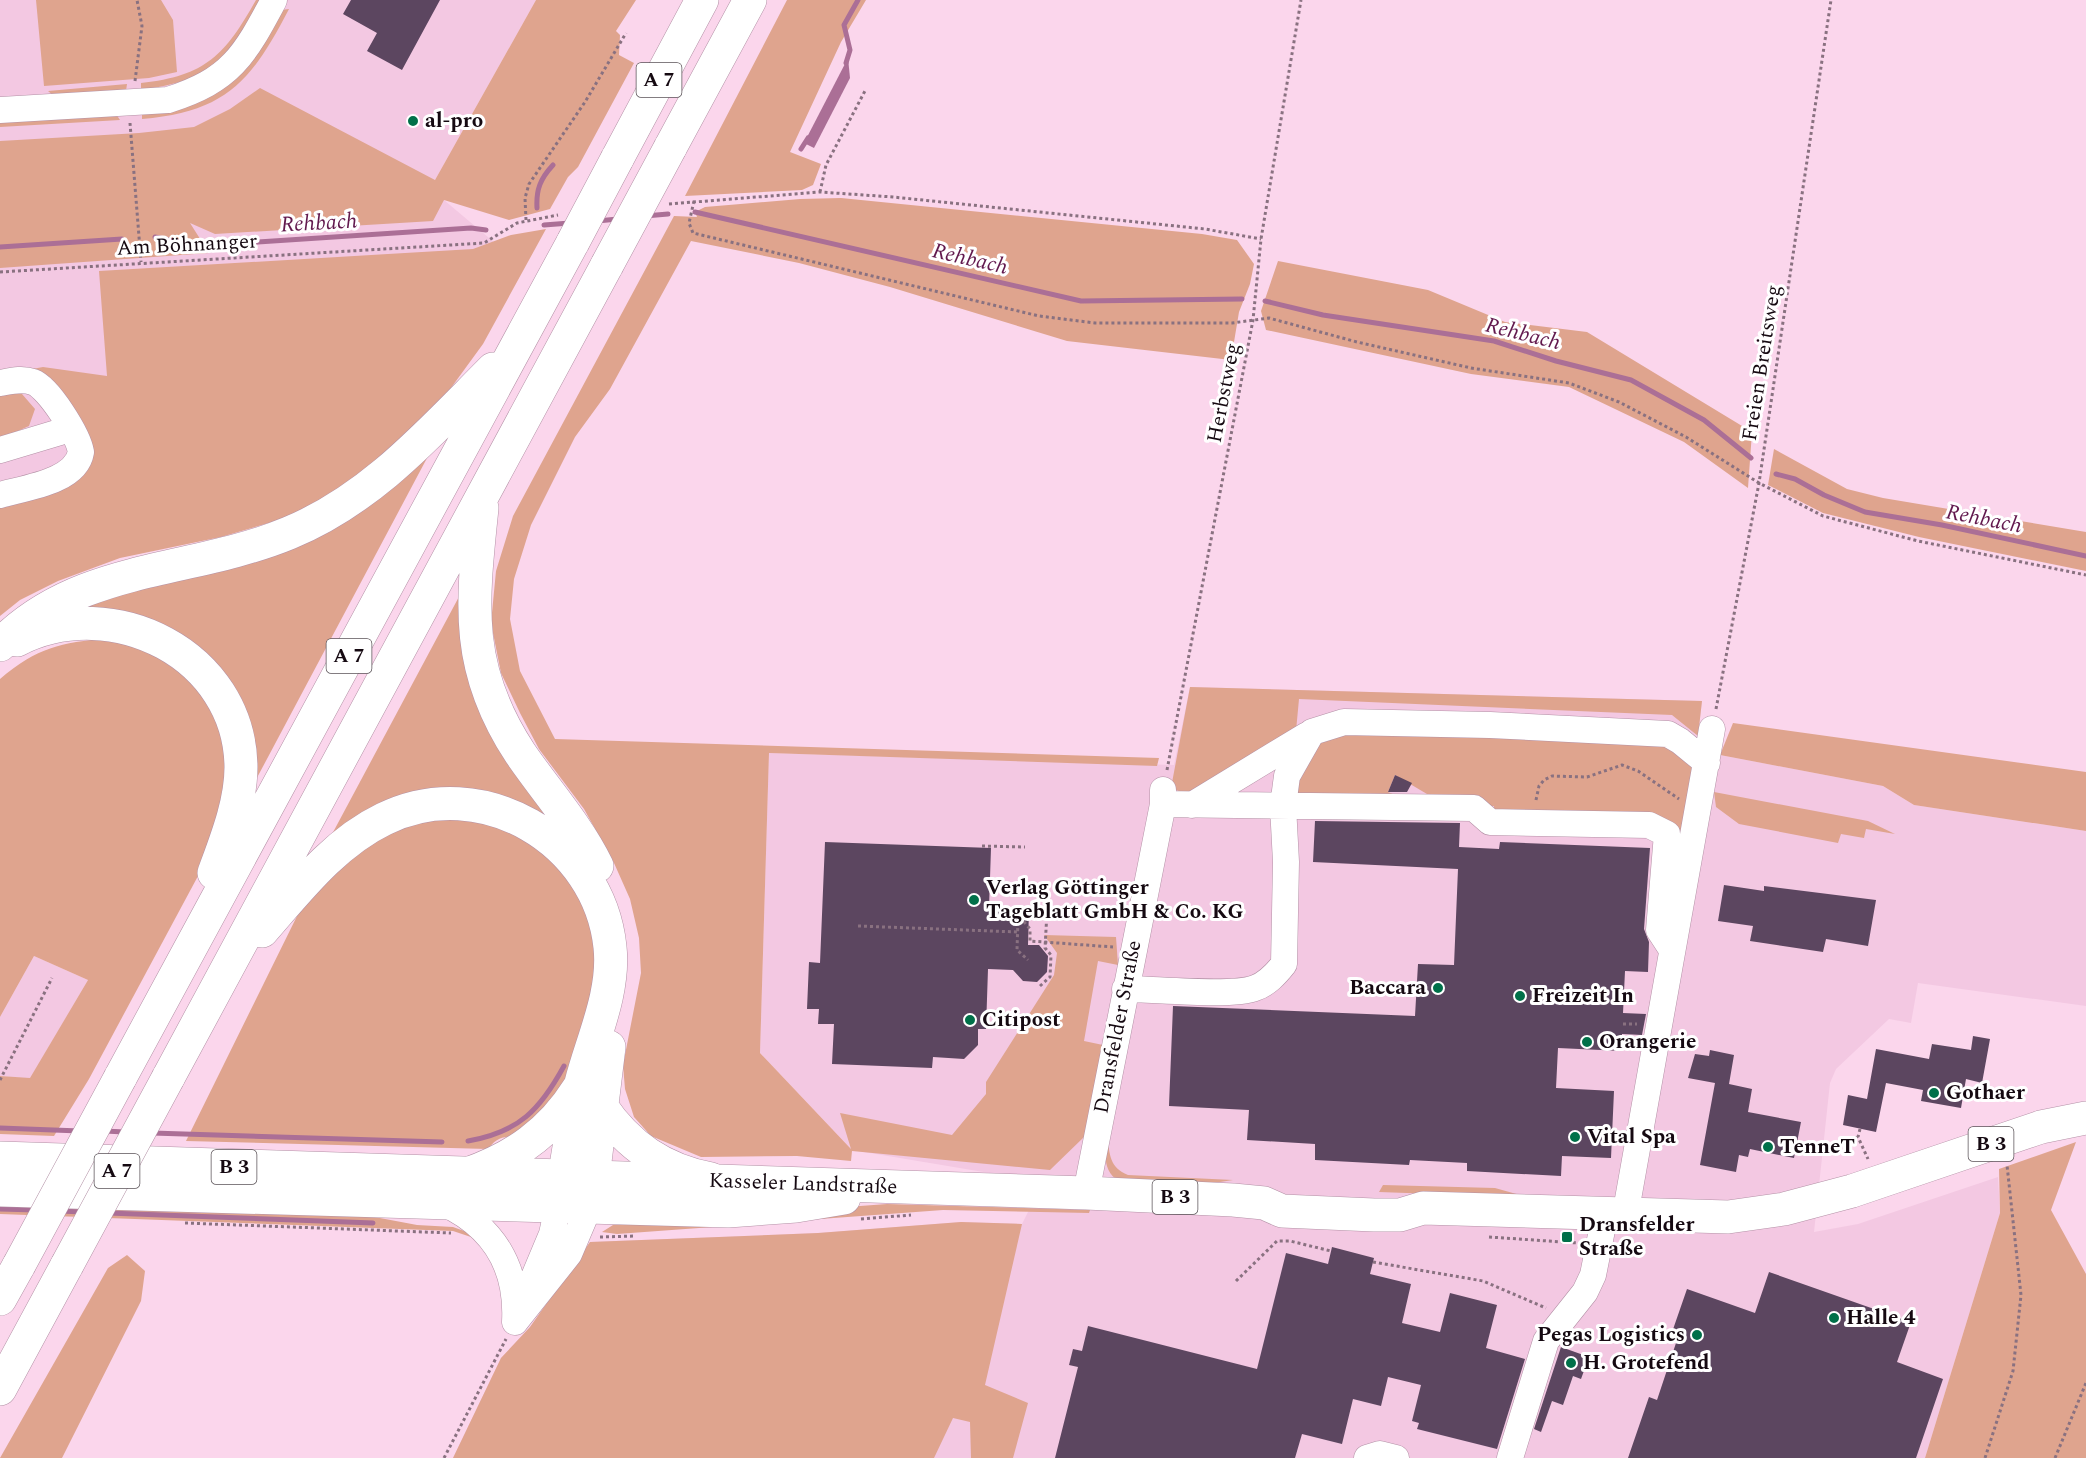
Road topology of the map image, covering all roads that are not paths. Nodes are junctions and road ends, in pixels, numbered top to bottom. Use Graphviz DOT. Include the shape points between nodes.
graph roads {
  1 [pos="274,0"];
  2 [pos="702,0"];
  3 [pos="750,0"];
  4 [pos="0,110"];
  5 [pos="518,345"];
  6 [pos="0,383"];
  7 [pos="70,429"];
  8 [pos="0,450"];
  9 [pos="484,491"];
  10 [pos="0,495"];
  11 [pos="0,647"];
  12 [pos="1712,729"];
  13 [pos="1312,732"];
  14 [pos="1707,763"];
  15 [pos="1192,805"];
  16 [pos="1283,806"];
  17 [pos="1666,940"];
  18 [pos="181,967"];
  19 [pos="223,975"];
  20 [pos="1125,989"];
  21 [pos="591,1096"];
  22 [pos="2086,1118"];
  23 [pos="0,1158"];
  24 [pos="467,1174"];
  25 [pos="711,1179"];
  26 [pos="908,1188"];
  27 [pos="0,1190"];
  28 [pos="576,1192"];
  29 [pos="1086,1193"];
  30 [pos="442,1203"];
  31 [pos="1615,1215"];
  32 [pos="0,1299"];
  33 [pos="0,1389"];
  34 [pos="1367,1458"];
  35 [pos="1396,1458"];
  36 [pos="1510,1458"];
  1 -- 4 [label="street" via="239,58 218,79 194,91 168,100 135,92"];
  2 -- 5 [label="main road, A 7, bridge"];
  3 -- 9 [label="main road, A 7, bridge"];
  5 -- 11 [label="main road" via="396,466 337,509 291,532 240,550 130,574 76,591 34,616"];
  5 -- 18 [label="main road, A 7"];
  6 -- 7 [label="street" via="24,380 38,385"];
  7 -- 8 [label="street"];
  7 -- 10 [label="street" via="81,452 74,466 50,480"];
  9 -- 19 [label="main road, A 7"];
  9 -- 21 [label="main road" via="474,603 480,668 519,752 591,853 612,900 621,934 623,979 608,1052"];
  11 -- 18 [label="main road" via="41,630 66,625 110,623 134,628 176,648 202,671 221,696 238,741 238,794 227,837"];
  12 -- 14 [label="street"];
  13 -- 14 [label="street" via="1344,722 1668,735"];
  13 -- 15 [label="street"];
  13 -- 16 [label="street" via="1287,776"];
  14 -- 17 [label="street"];
  15 -- 16 [label="street"];
  15 -- 20 [label="street, Dransfelder Straße" via="1163,797"];
  16 -- 17 [label="street" via="1474,808 1490,822 1649,825 1666,834"];
  16 -- 20 [label="street" via="1284,964 1273,978 1255,989 1233,992"];
  17 -- 31 [label="street"];
  18 -- 32 [label="main road, A 7, bridge"];
  19 -- 21 [label="main road" via="307,879 368,828 402,811 442,804 502,811 539,829 568,854 592,887 606,926 609,977"];
  19 -- 33 [label="main road, A 7, bridge"];
  20 -- 29 [label="street, Dransfelder Straße"];
  21 -- 24 [label="main road" via="524,1147"];
  21 -- 25 [label="main road" via="622,1133 648,1155 678,1171"];
  21 -- 28 [label="main road"];
  22 -- 31 [label="main road, B 3" via="2041,1127 1785,1209 1728,1217"];
  23 -- 24 [label="main road, Kasseler Landstraße / B 3"];
  24 -- 28 [label="main road, Kasseler Landstraße / B 3"];
  25 -- 26 [label="main road, Kasseler Landstraße / B 3"];
  25 -- 28 [label="main road, Kasseler Landstraße / B 3"];
  26 -- 28 [label="main road, Kasseler Landstraße / B 3" via="762,1210"];
  26 -- 29 [label="main road, B 3"];
  27 -- 30 [label="main road, Kasseler Landstraße / B 3"];
  28 -- 30 [label="main road, Kasseler Landstraße / B 3"];
  28 -- 30 [label="street" via="552,1234 515,1322 513,1283 498,1247 474,1220"];
  29 -- 31 [label="main road, B 3" via="1264,1203 1282,1211 1374,1215 1400,1215 1423,1208"];
  31 -- 36 [label="street" via="1602,1240 1590,1283 1545,1341"];
  34 -- 35 [label="street" via="1380,1454"];
}
